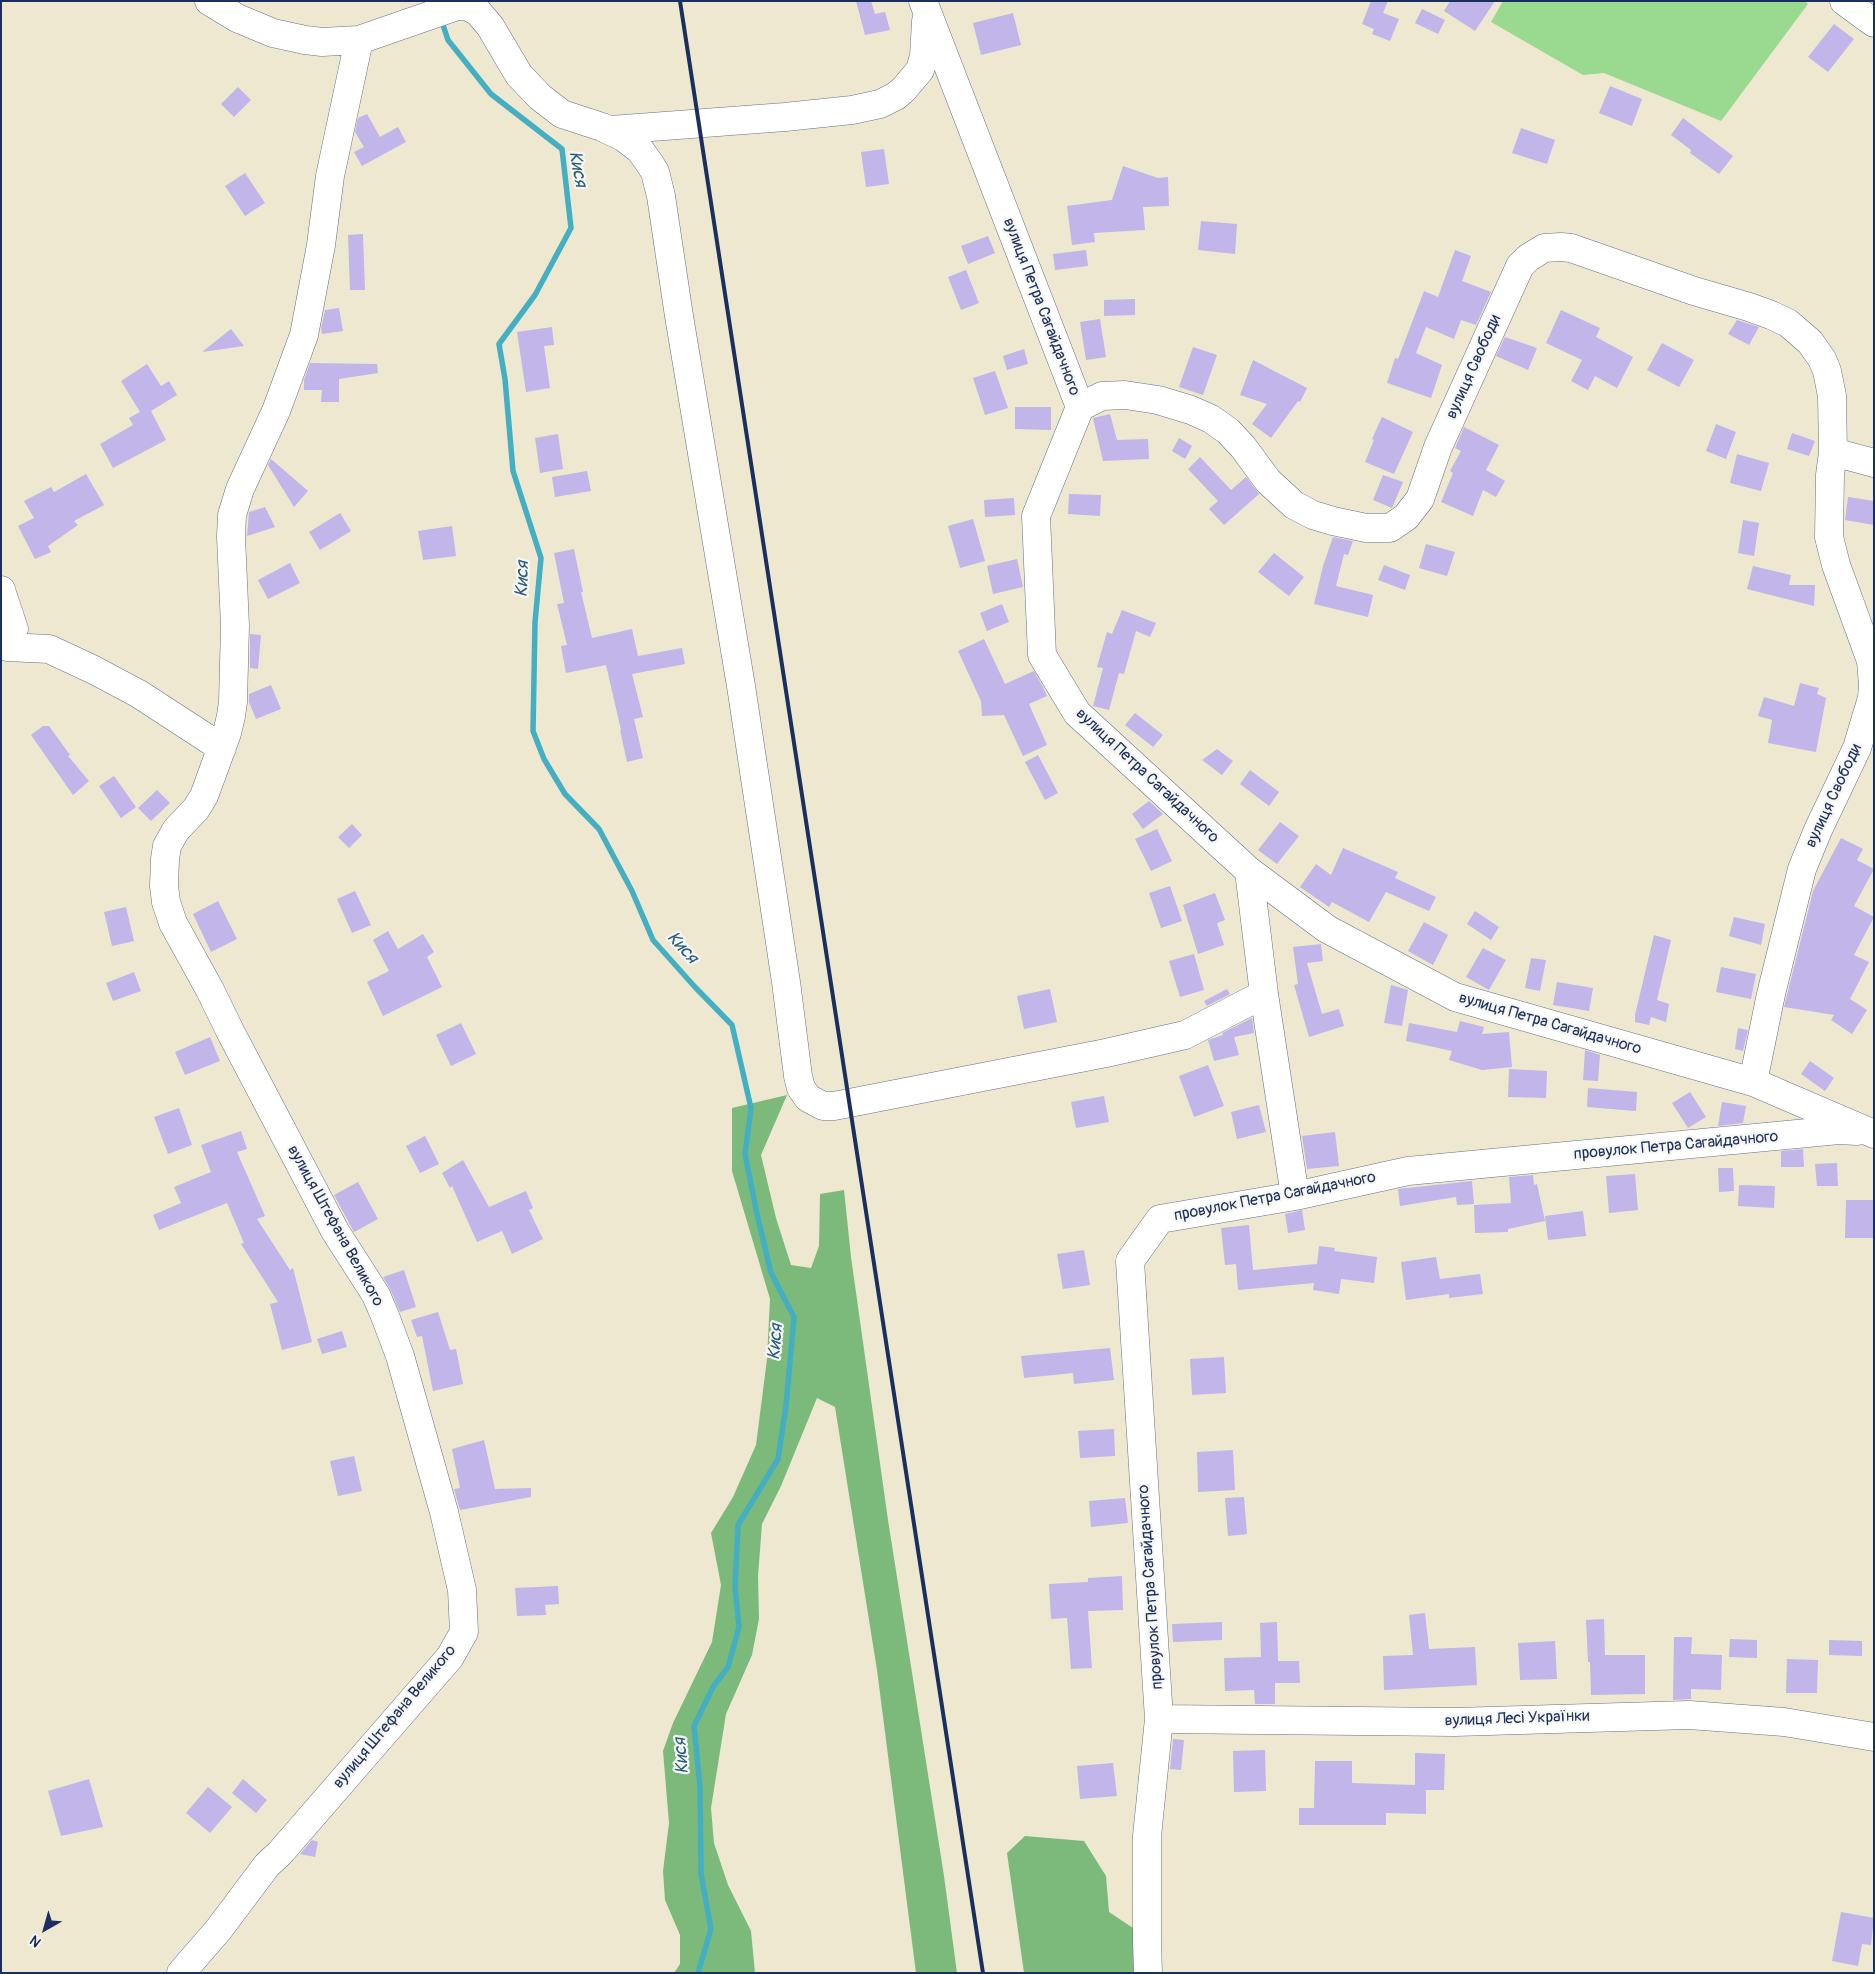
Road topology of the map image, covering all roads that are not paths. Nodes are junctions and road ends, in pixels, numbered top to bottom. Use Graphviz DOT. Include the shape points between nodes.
graph roads {
  1 [pos="209,1"];
  2 [pos="1844,1"];
  3 [pos="924,5"];
  4 [pos="1874,23"];
  5 [pos="359,40"];
  6 [pos="611,130"];
  7 [pos="1080,407"];
  8 [pos="1833,452"];
  9 [pos="1874,463"];
  10 [pos="1,590"];
  11 [pos="4,645"];
  12 [pos="222,748"];
  13 [pos="1249,871"];
  14 [pos="1264,994"];
  15 [pos="1752,1082"];
  16 [pos="1870,1133"];
  17 [pos="1295,1196"];
  18 [pos="1159,1719"];
  19 [pos="1874,1737"];
  20 [pos="180,1973"];
  21 [pos="1148,1973"];
  1 -- 5 [label="street" via="237,18 281,35 322,42"];
  2 -- 4 [label="street"];
  3 -- 6 [label="street" via="926,46 920,70 896,96 880,104 785,117"];
  3 -- 7 [label="street, вулиця Петра Сагайдачного"];
  5 -- 6 [label="street" via="457,6 471,8 490,26 519,75 544,100 569,117"];
  5 -- 12 [label="street, вулиця Штефана Великого" via="330,176 304,335 232,515 233,702"];
  6 -- 14 [label="street" via="646,157 655,172 660,196 742,686 798,1076 804,1094 817,1103 834,1106 1106,1053 1185,1035"];
  7 -- 8 [label="street, вулиця Свободи" via="1102,396 1125,395 1164,401 1192,410 1228,431 1268,481 1294,505 1313,515 1341,523 1390,528 1406,517 1420,499 1438,447 1520,266 1544,248 1561,247 1771,315 1796,329 1815,349 1827,371 1832,396"];
  7 -- 13 [label="street, вулиця Петра Сагайдачного" via="1036,516 1042,655 1077,712"];
  8 -- 9 [label="street"];
  8 -- 15 [label="street, вулиця Свободи" via="1829,537 1870,661 1872,698 1858,748 1802,869"];
  10 -- 11 [label="street" via="14,629"];
  11 -- 12 [label="street" via="49,650 94,670 139,694"];
  12 -- 20 [label="street, вулиця Штефана Великого" via="204,796 167,846 164,886 169,913 330,1222 376,1295 385,1316 400,1356 444,1512 462,1590 464,1632 450,1657 267,1865 219,1929"];
  13 -- 14 [label="street"];
  13 -- 15 [label="street, вулиця Петра Сагайдачного" via="1327,930 1455,997"];
  14 -- 17 [label="street"];
  15 -- 16 [label="street, вулиця Петра Сагайдачного"];
  16 -- 17 [label="street, провулок Петра Сагайдачного" via="1839,1130 1408,1171"];
  17 -- 18 [label="street, провулок Петра Сагайдачного" via="1160,1219 1130,1261"];
  18 -- 19 [label="street, вулиця Лесі Українки" via="1455,1722 1689,1715 1784,1722"];
  18 -- 21 [label="street, провулок Петра Сагайдачного" via="1147,1836"];
}
